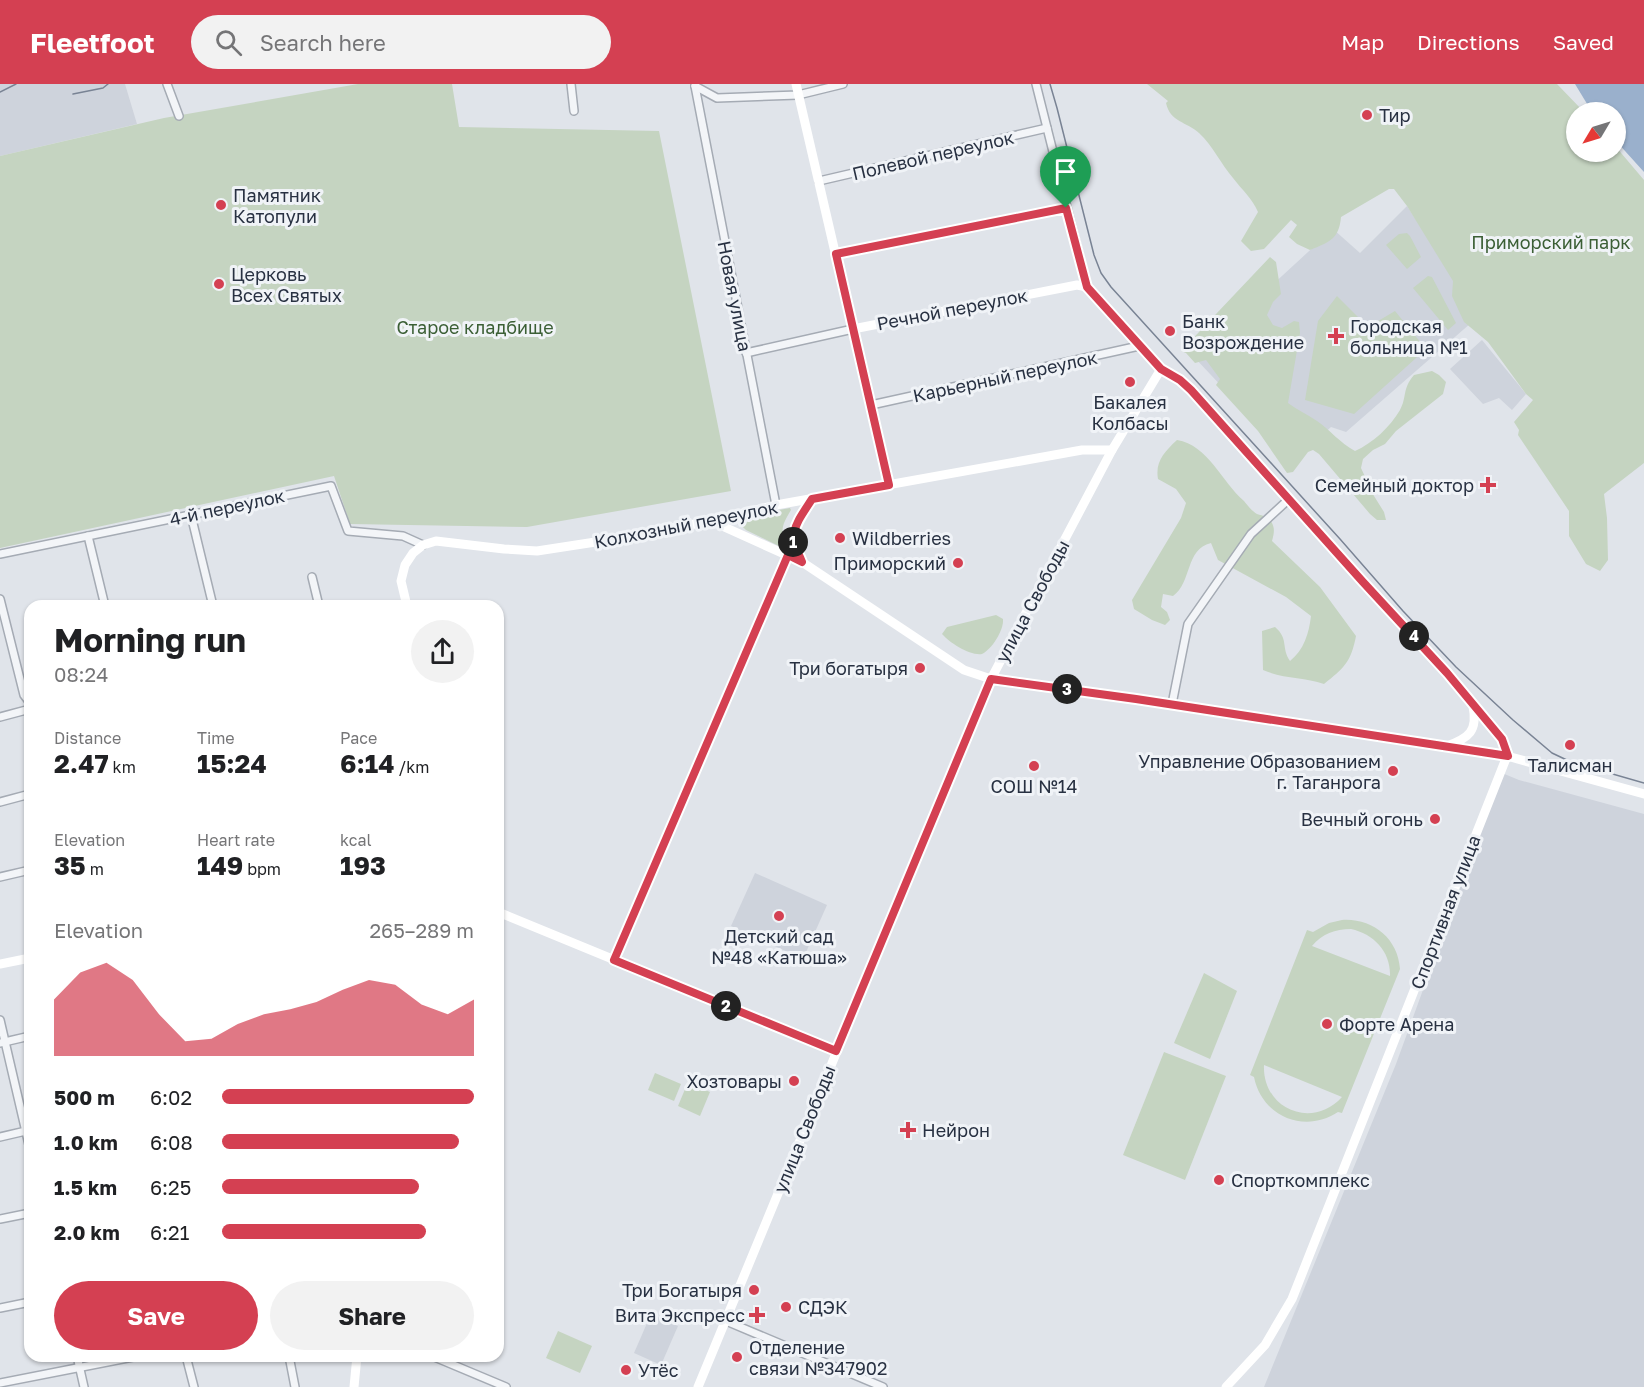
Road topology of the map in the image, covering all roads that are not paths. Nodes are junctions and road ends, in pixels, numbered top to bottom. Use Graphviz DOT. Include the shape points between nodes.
graph roads {
  1 [pos="168,84"];
  2 [pos="571,84"];
  3 [pos="796,84"];
  4 [pos="843,84"];
  5 [pos="1036,84"];
  6 [pos="694,85"];
  7 [pos="798,95"];
  8 [pos="574,111"];
  9 [pos="179,116"];
  10 [pos="1047,128"];
  11 [pos="819,181"];
  12 [pos="1066,208"];
  13 [pos="836,254"];
  14 [pos="1087,287"];
  15 [pos="853,329"];
  16 [pos="1139,346"];
  17 [pos="746,353"];
  18 [pos="1161,369"];
  19 [pos="871,405"];
  20 [pos="1112,450"];
  21 [pos="889,485"];
  22 [pos="812,499"];
  23 [pos="1289,499"];
  24 [pos="776,505"];
  25 [pos="191,515"];
  26 [pos="711,521"];
  27 [pos="88,536"];
  28 [pos="423,544"];
  29 [pos="0,554"];
  30 [pos="788,555"];
  31 [pos="802,562"];
  32 [pos="312,577"];
  33 [pos="0,599"];
  34 [pos="104,600"];
  35 [pos="212,600"];
  36 [pos="318,600"];
  37 [pos="406,600"];
  38 [pos="991,679"];
  39 [pos="24,695"];
  40 [pos="1472,703"];
  41 [pos="1172,704"];
  42 [pos="24,711"];
  43 [pos="0,717"];
  44 [pos="1445,747"];
  45 [pos="1508,756"];
  46 [pos="1644,794"];
  47 [pos="24,796"];
  48 [pos="0,802"];
  49 [pos="24,871"];
  50 [pos="0,877"];
  51 [pos="504,914"];
  52 [pos="24,959"];
  53 [pos="614,960"];
  54 [pos="0,964"];
  55 [pos="0,1020"];
  56 [pos="24,1037"];
  57 [pos="3,1042"];
  58 [pos="836,1051"];
  59 [pos="24,1117"];
  60 [pos="24,1132"];
  61 [pos="0,1137"];
  62 [pos="24,1214"];
  63 [pos="0,1219"];
  64 [pos="24,1303"];
  65 [pos="0,1308"];
  66 [pos="726,1321"];
  67 [pos="78,1362"];
  68 [pos="109,1362"];
  69 [pos="188,1362"];
  70 [pos="290,1362"];
  71 [pos="356,1362"];
  72 [pos="446,1362"];
  73 [pos="80,1368"];
  74 [pos="0,1383"];
  75 [pos="84,1387"];
  76 [pos="194,1387"];
  77 [pos="295,1387"];
  78 [pos="354,1387"];
  79 [pos="506,1387"];
  80 [pos="698,1387"];
  81 [pos="883,1387"];
  82 [pos="1226,1387"];
  1 -- 9 [label="street"];
  2 -- 8 [label="street"];
  3 -- 7 [label="main road"];
  4 -- 7 [label="street"];
  5 -- 10 [label="street"];
  6 -- 7 [label="street" via="717,98"];
  6 -- 17 [label="street, Новая улица"];
  7 -- 11 [label="main road"];
  10 -- 11 [label="street, Полевой переулок"];
  10 -- 12 [label="street"];
  11 -- 13 [label="main road"];
  12 -- 13 [label="street"];
  12 -- 14 [label="street"];
  13 -- 15 [label="main road"];
  14 -- 15 [label="main road, Речной переулок" via="1077,285"];
  14 -- 16 [label="main road"];
  15 -- 17 [label="street, Речной переулок"];
  15 -- 19 [label="main road"];
  16 -- 18 [label="main road"];
  16 -- 19 [label="street, Карьерный переулок"];
  17 -- 24 [label="street, Новая улица"];
  18 -- 20 [label="main road, улица Свободы"];
  18 -- 23 [label="main road" via="1191,390"];
  19 -- 21 [label="main road"];
  20 -- 21 [label="main road, Колхозный переулок" via="1082,450"];
  20 -- 38 [label="main road, улица Свободы"];
  21 -- 22 [label="main road, Колхозный переулок"];
  22 -- 24 [label="main road, Колхозный переулок"];
  22 -- 31 [label="main road" via="797,522 793,541"];
  23 -- 40 [label="main road"];
  23 -- 41 [label="street" via="1251,534 1188,624"];
  24 -- 26 [label="main road, Колхозный переулок"];
  25 -- 27 [label="street, 4-й переулок"];
  25 -- 28 [label="street, 4-й переулок" via="331,486 348,531 403,536"];
  25 -- 35 [label="street"];
  26 -- 28 [label="main road, Колхозный переулок" via="537,550 436,541"];
  26 -- 30 [label="main road"];
  27 -- 29 [label="street, 4-й переулок"];
  27 -- 34 [label="street"];
  28 -- 37 [label="main road" via="405,565 401,581"];
  30 -- 31 [label="main road"];
  30 -- 53 [label="street"];
  31 -- 38 [label="main road" via="964,670"];
  32 -- 36 [label="street"];
  33 -- 39 [label="street"];
  38 -- 41 [label="main road"];
  38 -- 58 [label="main road, улица Свободы"];
  40 -- 44 [label="main road" via="1473,730"];
  40 -- 45 [label="main road" via="1502,739"];
  41 -- 44 [label="main road"];
  42 -- 43 [label="street"];
  44 -- 45 [label="main road"];
  45 -- 46 [label="main road"];
  45 -- 82 [label="main road, Спортивная улица" via="1293,1299 1265,1345"];
  47 -- 48 [label="street"];
  49 -- 50 [label="street"];
  51 -- 53 [label="main road"];
  52 -- 54 [label="main road"];
  53 -- 58 [label="main road"];
  55 -- 57 [label="street"];
  56 -- 57 [label="street"];
  57 -- 59 [label="street"];
  58 -- 66 [label="main road, улица Свободы"];
  60 -- 61 [label="street"];
  62 -- 63 [label="street"];
  64 -- 65 [label="street"];
  66 -- 80 [label="main road, улица Свободы"];
  66 -- 81 [label="street"];
  67 -- 73 [label="street"];
  68 -- 73 [label="street"];
  69 -- 76 [label="street"];
  70 -- 77 [label="street"];
  71 -- 78 [label="main road"];
  72 -- 79 [label="street"];
  73 -- 74 [label="street"];
  73 -- 75 [label="street"];
}
